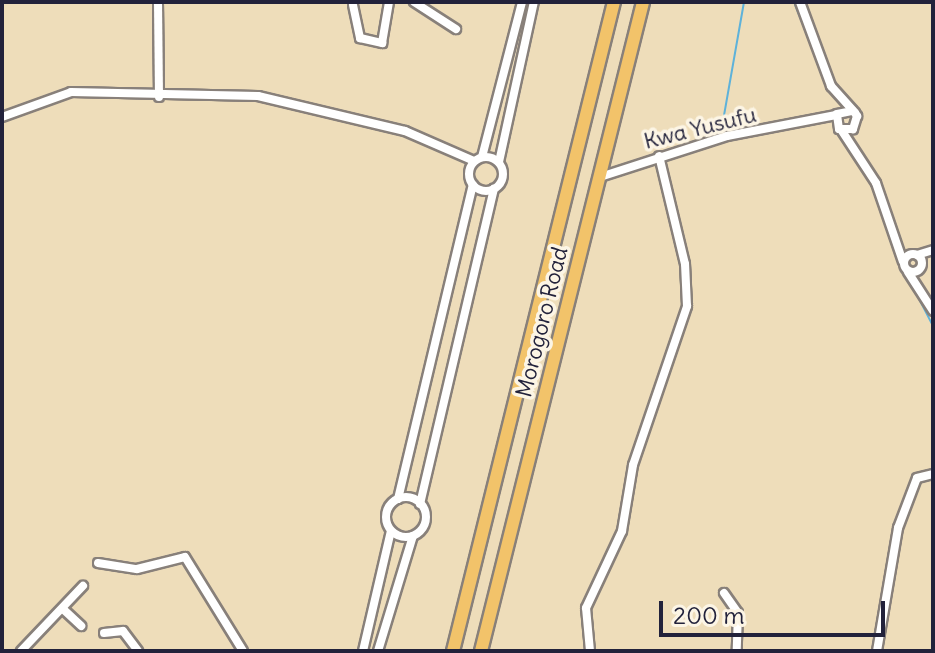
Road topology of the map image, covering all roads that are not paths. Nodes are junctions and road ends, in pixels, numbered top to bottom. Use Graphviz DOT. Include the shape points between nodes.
graph roads {
  1 [pos="158,2"];
  2 [pos="389,2"];
  3 [pos="414,2"];
  4 [pos="522,2"];
  5 [pos="534,2"];
  6 [pos="614,2"];
  7 [pos="643,2"];
  8 [pos="800,2"];
  9 [pos="353,5"];
  10 [pos="456,29"];
  11 [pos="831,86"];
  12 [pos="159,97"];
  13 [pos="853,111"];
  14 [pos="836,115"];
  15 [pos="2,117"];
  16 [pos="857,122"];
  17 [pos="812,123"];
  18 [pos="840,130"];
  19 [pos="659,156"];
  20 [pos="478,159"];
  21 [pos="865,161"];
  22 [pos="499,162"];
  23 [pos="599,177"];
  24 [pos="473,185"];
  25 [pos="494,189"];
  26 [pos="899,237"];
  27 [pos="933,250"];
  28 [pos="915,254"];
  29 [pos="922,265"];
  30 [pos="904,266"];
  31 [pos="923,290"];
  32 [pos="933,311"];
  33 [pos="933,474"];
  34 [pos="398,499"];
  35 [pos="420,504"];
  36 [pos="391,531"];
  37 [pos="413,536"];
  38 [pos="98,563"];
  39 [pos="83,586"];
  40 [pos="724,593"];
  41 [pos="63,609"];
  42 [pos="81,626"];
  43 [pos="104,633"];
  44 [pos="21,651"];
  45 [pos="138,651"];
  46 [pos="243,651"];
  47 [pos="363,651"];
  48 [pos="378,651"];
  49 [pos="453,651"];
  50 [pos="481,651"];
  51 [pos="590,651"];
  52 [pos="737,651"];
  53 [pos="877,651"];
  1 -- 12 [label="street"];
  2 -- 9 [label="street" via="382,43 360,38"];
  3 -- 10 [label="street"];
  4 -- 20 [label="street"];
  5 -- 22 [label="street"];
  6 -- 49 [label="highway, Morogoro Road"];
  7 -- 23 [label="highway, Morogoro Road"];
  8 -- 11 [label="street"];
  11 -- 13 [label="street"];
  11 -- 14 [label="street"];
  12 -- 15 [label="street" via="60,93"];
  12 -- 20 [label="street" via="292,101 405,131"];
  13 -- 14 [label="street, Kwa Yusufu"];
  13 -- 16 [label="street"];
  14 -- 17 [label="street, Kwa Yusufu"];
  14 -- 18 [label="street"];
  16 -- 18 [label="street"];
  16 -- 21 [label="street"];
  17 -- 18 [label="street, Kwa Yusufu"];
  17 -- 19 [label="street, Kwa Yusufu" via="727,136"];
  18 -- 21 [label="street"];
  19 -- 23 [label="street, Kwa Yusufu"];
  19 -- 51 [label="street" via="685,264 687,306 633,465 622,531 586,608"];
  20 -- 22 [label="street"];
  20 -- 24 [label="street"];
  21 -- 26 [label="street"];
  22 -- 25 [label="street" via="502,179"];
  23 -- 50 [label="highway, Morogoro Road"];
  24 -- 25 [label="street"];
  24 -- 34 [label="street"];
  25 -- 35 [label="street"];
  26 -- 28 [label="street"];
  26 -- 30 [label="street"];
  27 -- 28 [label="street"];
  27 -- 29 [label="street"];
  28 -- 29 [label="street"];
  28 -- 30 [label="street"];
  29 -- 30 [label="street"];
  29 -- 31 [label="street"];
  30 -- 31 [label="street"];
  31 -- 32 [label="street"];
  33 -- 53 [label="street" via="917,478 898,528"];
  34 -- 35 [label="street"];
  34 -- 36 [label="street" via="386,513"];
  35 -- 37 [label="street" via="425,522"];
  36 -- 37 [label="street"];
  36 -- 47 [label="street"];
  37 -- 48 [label="street"];
  38 -- 46 [label="street" via="137,569 185,557"];
  39 -- 41 [label="street"];
  40 -- 52 [label="street" via="738,613"];
  41 -- 42 [label="street"];
  41 -- 44 [label="street"];
  43 -- 45 [label="street" via="124,632"];
}
